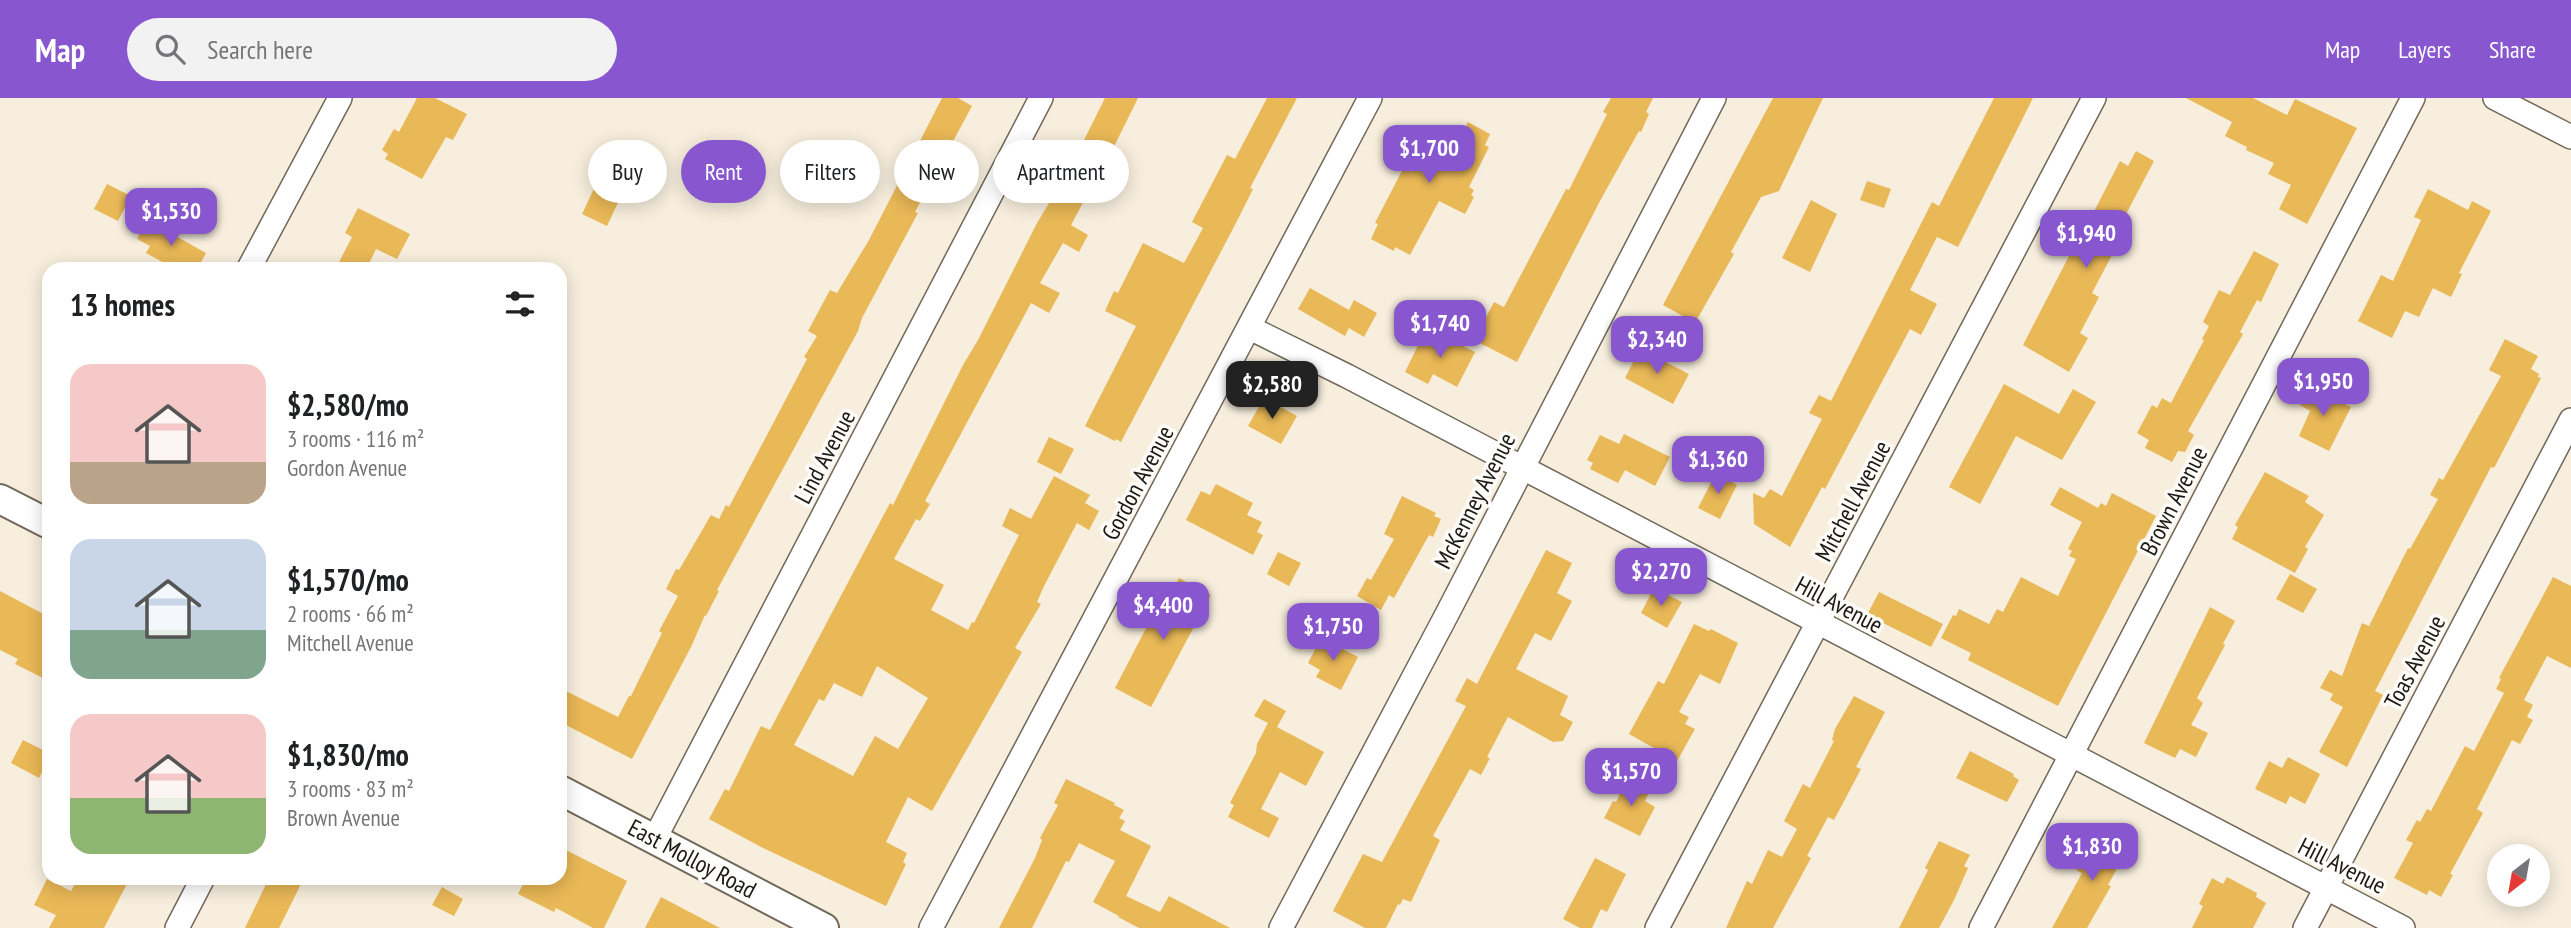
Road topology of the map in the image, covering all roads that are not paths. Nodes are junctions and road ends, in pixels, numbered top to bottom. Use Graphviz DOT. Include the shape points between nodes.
graph roads {
  1 [pos="340,98"];
  2 [pos="1041,98"];
  3 [pos="1370,98"];
  4 [pos="1714,98"];
  5 [pos="2094,98"];
  6 [pos="2413,98"];
  7 [pos="2495,98"];
  8 [pos="2571,137"];
  9 [pos="252,262"];
  10 [pos="1250,328"];
  11 [pos="2571,419"];
  12 [pos="1522,468"];
  13 [pos="0,499"];
  14 [pos="42,520"];
  15 [pos="1818,624"];
  16 [pos="2072,756"];
  17 [pos="567,794"];
  18 [pos="654,839"];
  19 [pos="199,885"];
  20 [pos="2326,888"];
  21 [pos="177,928"];
  22 [pos="824,928"];
  23 [pos="931,928"];
  24 [pos="1281,928"];
  25 [pos="1657,928"];
  26 [pos="1981,928"];
  27 [pos="2305,928"];
  28 [pos="2403,928"];
  1 -- 9 [label="street"];
  2 -- 18 [label="street, Lind Avenue"];
  3 -- 10 [label="street, Gordon Avenue"];
  4 -- 12 [label="street, McKenney Avenue"];
  5 -- 15 [label="street, Mitchell Avenue"];
  6 -- 16 [label="street, Brown Avenue"];
  7 -- 8 [label="street"];
  10 -- 12 [label="street, Hill Avenue"];
  10 -- 23 [label="street, Gordon Avenue"];
  11 -- 20 [label="street, Toas Avenue"];
  12 -- 15 [label="street, Hill Avenue"];
  12 -- 24 [label="street, McKenney Avenue"];
  13 -- 14 [label="street"];
  15 -- 16 [label="street, Hill Avenue"];
  15 -- 25 [label="street, Mitchell Avenue"];
  16 -- 20 [label="street, Hill Avenue"];
  16 -- 26 [label="street, Brown Avenue"];
  17 -- 18 [label="street, East Molloy Road"];
  18 -- 22 [label="street, East Molloy Road"];
  19 -- 21 [label="street"];
  20 -- 27 [label="street, Toas Avenue"];
  20 -- 28 [label="street, Hill Avenue"];
}
